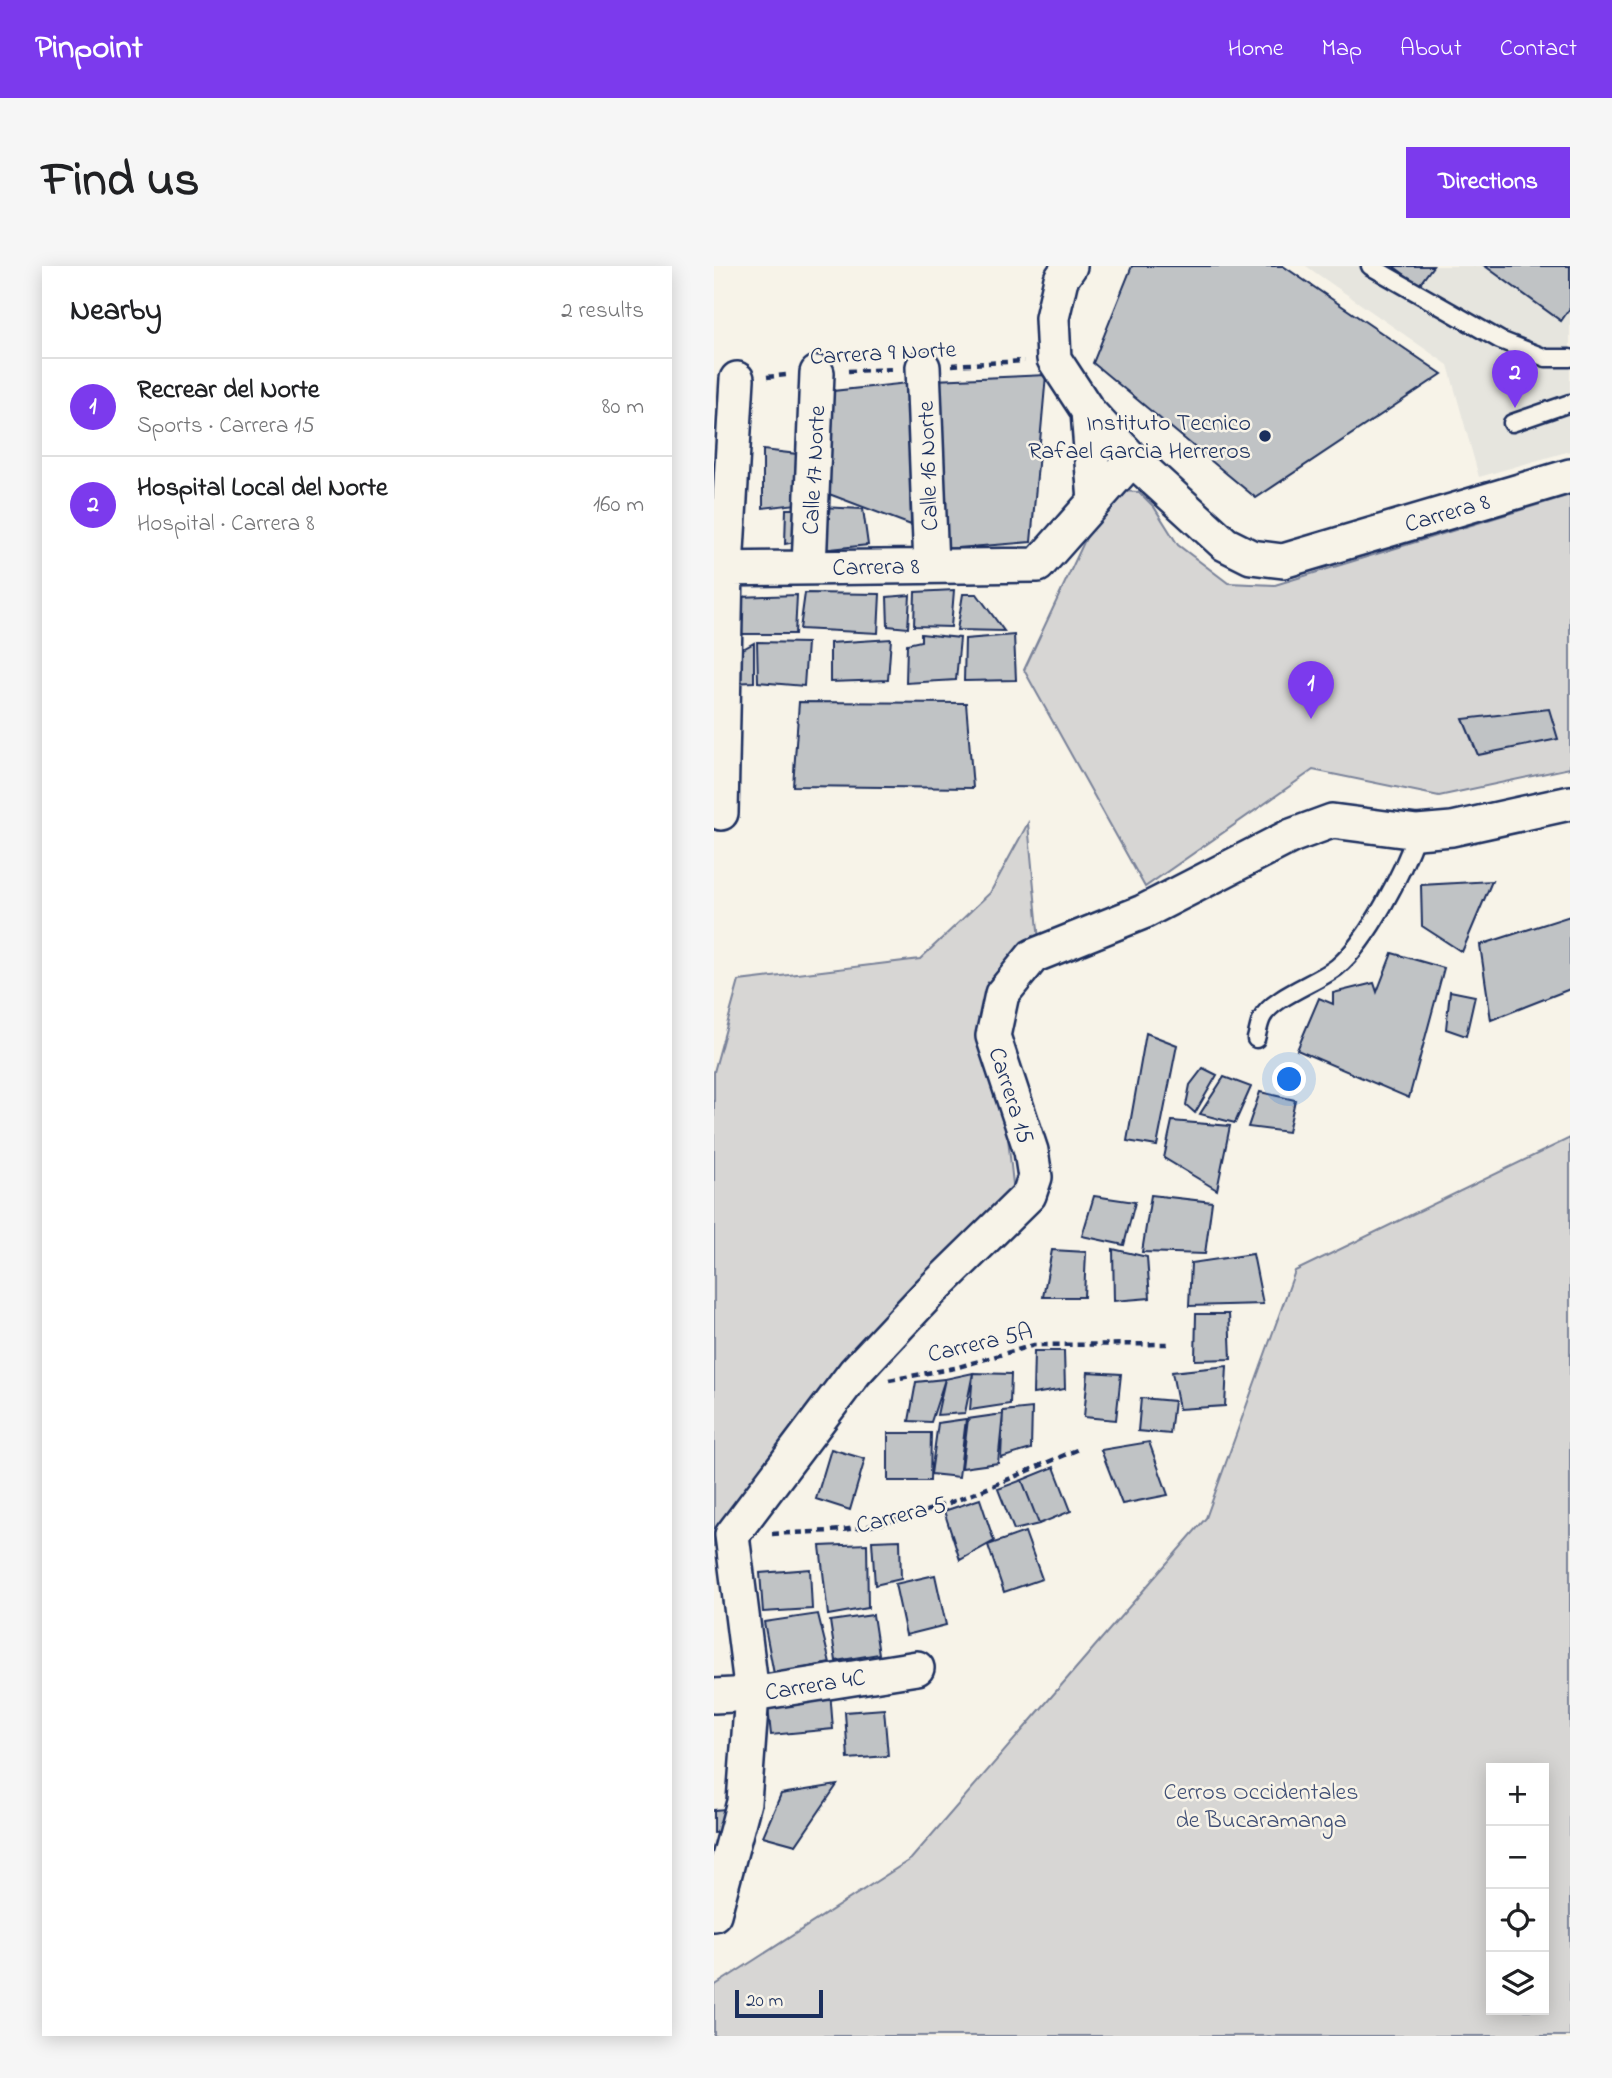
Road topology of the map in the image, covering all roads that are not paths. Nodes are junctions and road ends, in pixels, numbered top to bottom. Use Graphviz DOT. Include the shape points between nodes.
graph roads {
  1 [pos="1070,266"];
  2 [pos="1370,266"];
  3 [pos="1570,358"];
  4 [pos="923,367"];
  5 [pos="817,373"];
  6 [pos="737,379"];
  7 [pos="1570,403"];
  8 [pos="1088,411"];
  9 [pos="1512,424"];
  10 [pos="1132,458"];
  11 [pos="1570,476"];
  12 [pos="1095,500"];
  13 [pos="930,566"];
  14 [pos="809,567"];
  15 [pos="720,568"];
  16 [pos="1570,803"];
  17 [pos="721,813"];
  18 [pos="1417,832"];
  19 [pos="1256,1039"];
  20 [pos="723,1539"];
  21 [pos="916,1668"];
  22 [pos="752,1693"];
  23 [pos="714,1696"];
  24 [pos="729,1803"];
  25 [pos="714,1914"];
  1 -- 8 [label="street" via="1061,279 1052,318 1054,359"];
  2 -- 3 [label="lane" via="1500,340 1546,358"];
  4 -- 13 [label="street, Calle 16 Norte"];
  5 -- 14 [label="street, Calle 17 Norte"];
  6 -- 15 [label="street"];
  7 -- 9 [label="lane"];
  8 -- 10 [label="street"];
  8 -- 12 [label="street"];
  10 -- 11 [label="street, Carrera 8" via="1225,544 1251,557 1283,561"];
  10 -- 12 [label="street"];
  12 -- 13 [label="street, Carrera 8" via="1038,565"];
  13 -- 14 [label="street, Carrera 8"];
  14 -- 15 [label="street, Carrera 8"];
  15 -- 17 [label="street"];
  16 -- 18 [label="street, Carrera 15" via="1452,829"];
  18 -- 19 [label="lane" via="1376,919 1356,947 1337,968 1273,1005 1263,1016"];
  18 -- 20 [label="street, Carrera 15" via="1332,821 1291,836 1143,912 1033,956 1002,994 993,1036 1031,1151 1035,1177 1029,1195 929,1293 841,1389"];
  20 -- 22 [label="street"];
  21 -- 22 [label="street, Carrera 4C"];
  22 -- 23 [label="street, Carrera 4C"];
  22 -- 24 [label="street"];
  24 -- 25 [label="street"];
}
